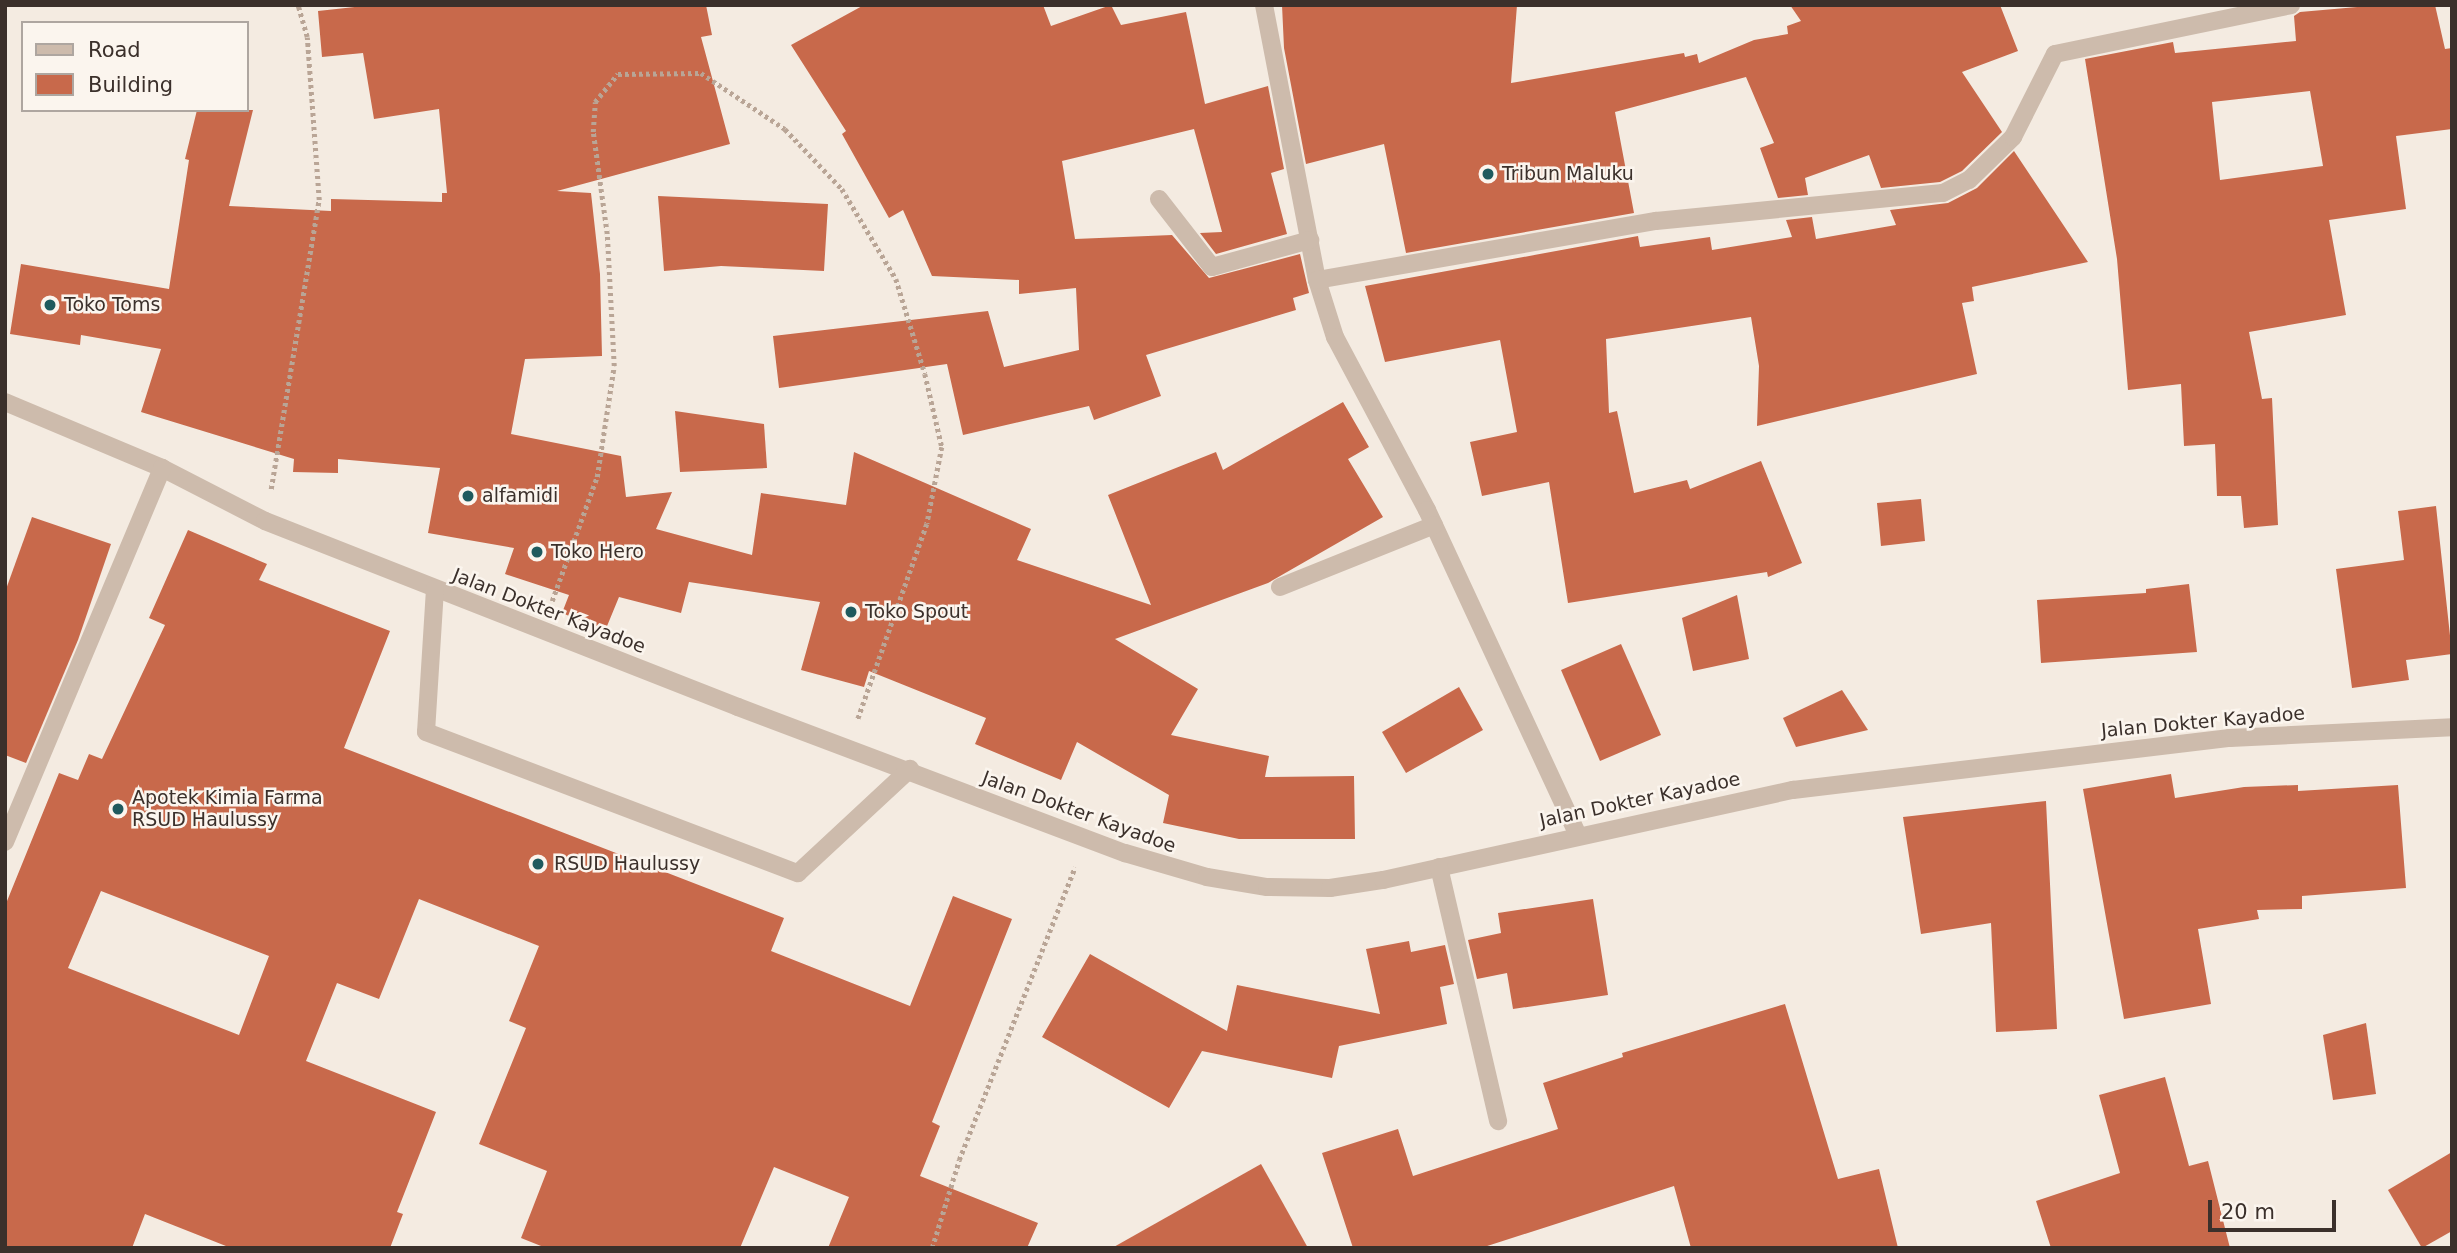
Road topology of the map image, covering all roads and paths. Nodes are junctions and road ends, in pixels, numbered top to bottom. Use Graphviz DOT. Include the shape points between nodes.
graph roads {
  1 [pos="298,5"];
  2 [pos="1264,5"];
  3 [pos="2291,5"];
  4 [pos="1159,199"];
  5 [pos="1310,240"];
  6 [pos="1317,280"];
  7 [pos="5,402"];
  8 [pos="162,468"];
  9 [pos="265,521"];
  10 [pos="1434,525"];
  11 [pos="1280,587"];
  12 [pos="435,589"];
  13 [pos="542,629"];
  14 [pos="2452,727"];
  15 [pos="849,746"];
  16 [pos="910,769"];
  17 [pos="1578,835"];
  18 [pos="1086,840"];
  19 [pos="5,842"];
  20 [pos="1439,867"];
  21 [pos="1498,1121"];
  22 [pos="932,1248"];
  1 -- 9 [label="path" via="307,37 319,200"];
  2 -- 5 [label="street"];
  3 -- 6 [label="street" via="2055,54 2014,137 1969,180 1943,193 1656,221"];
  4 -- 5 [label="street" via="1212,267"];
  5 -- 6 [label="street"];
  6 -- 10 [label="street" via="1335,337"];
  7 -- 8 [label="street, Jalan Dokter Kayadoe"];
  8 -- 9 [label="street, Jalan Dokter Kayadoe"];
  8 -- 19 [label="street"];
  9 -- 12 [label="street, Jalan Dokter Kayadoe"];
  10 -- 11 [label="street"];
  10 -- 17 [label="street"];
  12 -- 13 [label="street, Jalan Dokter Kayadoe"];
  12 -- 16 [label="street" via="426,732 438,737 798,873"];
  13 -- 15 [label="street, Jalan Dokter Kayadoe"];
  13 -- 15 [label="path" via="597,477 614,366 607,234 593,132 595,102 618,74 701,73 785,129 842,189 896,279 942,447 926,524"];
  14 -- 17 [label="street, Jalan Dokter Kayadoe" via="2230,738 1935,771 1779,792"];
  15 -- 16 [label="street, Jalan Dokter Kayadoe"];
  16 -- 18 [label="street, Jalan Dokter Kayadoe"];
  17 -- 20 [label="street, Jalan Dokter Kayadoe"];
  18 -- 20 [label="street, Jalan Dokter Kayadoe" via="1171,869 1267,887 1330,888"];
  18 -- 22 [label="path" via="959,1160"];
  20 -- 21 [label="street"];
}
